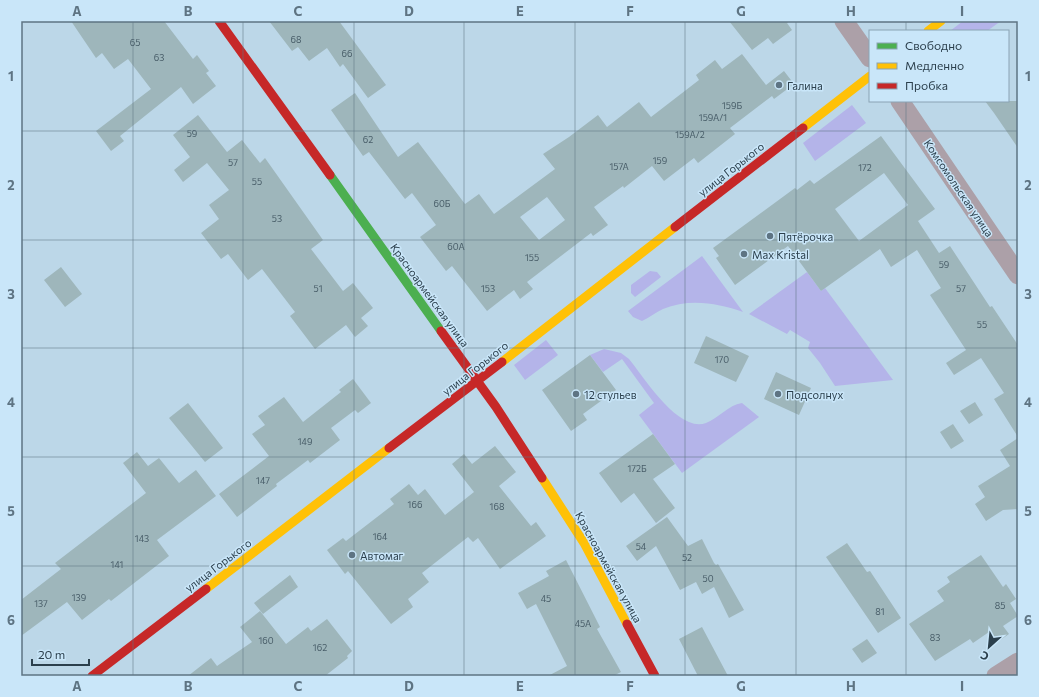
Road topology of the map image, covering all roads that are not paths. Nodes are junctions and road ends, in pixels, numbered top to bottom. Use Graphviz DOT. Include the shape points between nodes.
graph roads {
  1 [pos="219,21"];
  2 [pos="844,21"];
  3 [pos="941,21"];
  4 [pos="929,30"];
  5 [pos="869,57"];
  6 [pos="869,77"];
  7 [pos="901,102"];
  8 [pos="1018,275"];
  9 [pos="477,381"];
  10 [pos="1018,662"];
  11 [pos="92,676"];
  12 [pos="655,676"];
  13 [pos="996,676"];
  1 -- 9 [label="main road, Красноармейская улица"];
  2 -- 5 [label="street"];
  3 -- 4 [label="main road"];
  6 -- 9 [label="main road, улица Горького"];
  7 -- 8 [label="street, Комсомольская улица"];
  9 -- 11 [label="main road, улица Горького"];
  9 -- 12 [label="main road, Красноармейская улица" via="584,543"];
  10 -- 13 [label="street"];
}
